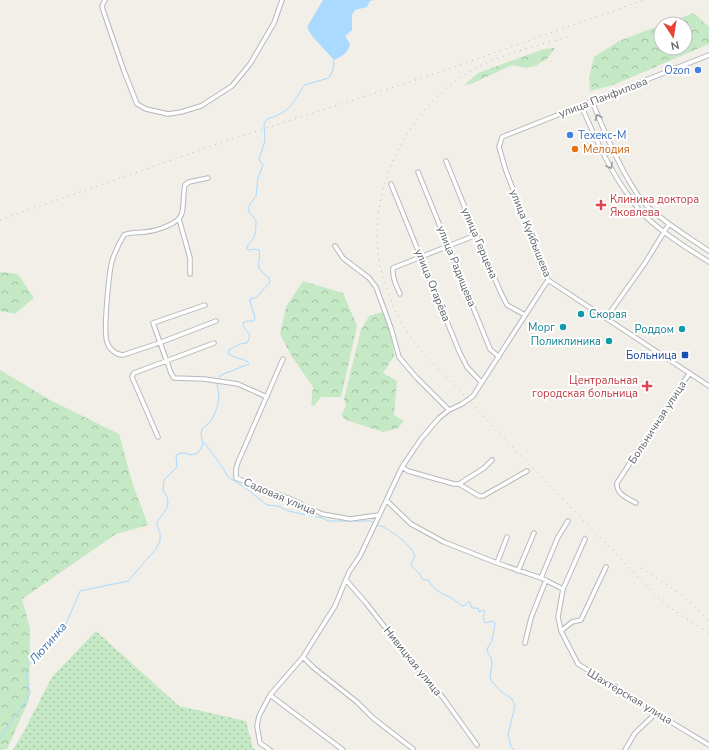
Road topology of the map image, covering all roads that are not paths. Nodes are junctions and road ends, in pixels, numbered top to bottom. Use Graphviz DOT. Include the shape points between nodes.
graph roads {
  1 [pos="105,0"];
  2 [pos="282,0"];
  3 [pos="709,55"];
  4 [pos="592,101"];
  5 [pos="581,105"];
  6 [pos="500,142"];
  7 [pos="446,161"];
  8 [pos="418,172"];
  9 [pos="208,178"];
  10 [pos="391,184"];
  11 [pos="179,219"];
  12 [pos="669,224"];
  13 [pos="665,232"];
  14 [pos="476,235"];
  15 [pos="335,246"];
  16 [pos="449,246"];
  17 [pos="709,251"];
  18 [pos="421,256"];
  19 [pos="709,262"];
  20 [pos="190,274"];
  21 [pos="548,280"];
  22 [pos="400,294"];
  23 [pos="205,305"];
  24 [pos="525,315"];
  25 [pos="606,318"];
  26 [pos="216,321"];
  27 [pos="159,343"];
  28 [pos="214,343"];
  29 [pos="499,357"];
  30 [pos="283,359"];
  31 [pos="166,361"];
  32 [pos="690,373"];
  33 [pos="481,382"];
  34 [pos="709,386"];
  35 [pos="267,397"];
  36 [pos="449,410"];
  37 [pos="158,437"];
  38 [pos="492,460"];
  39 [pos="402,467"];
  40 [pos="526,471"];
  41 [pos="459,484"];
  42 [pos="387,501"];
  43 [pos="636,503"];
  44 [pos="379,516"];
  45 [pos="568,522"];
  46 [pos="534,532"];
  47 [pos="507,536"];
  48 [pos="586,539"];
  49 [pos="497,563"];
  50 [pos="606,567"];
  51 [pos="518,571"];
  52 [pos="541,578"];
  53 [pos="346,580"];
  54 [pos="546,580"];
  55 [pos="563,589"];
  56 [pos="561,631"];
  57 [pos="525,643"];
  58 [pos="303,657"];
  59 [pos="270,695"];
  60 [pos="656,713"];
  61 [pos="709,744"];
  62 [pos="477,745"];
  63 [pos="413,749"];
  64 [pos="270,750"];
  65 [pos="343,750"];
  66 [pos="625,750"];
  1 -- 2 [label="street" via="102,10 137,104 168,114 201,106 232,86 250,64 274,23"];
  3 -- 4 [label="street, улица Панфилова"];
  4 -- 5 [label="street, улица Панфилова"];
  12 -- 4 [label="street, one-way" via="636,193 609,145"];
  5 -- 6 [label="street, улица Панфилова" via="502,137"];
  5 -- 13 [label="street, one-way" via="600,149 618,180 645,216"];
  6 -- 21 [label="street, улица Куйбышева" via="506,171"];
  7 -- 14 [label="street, улица Герцена"];
  8 -- 16 [label="street, улица Радищева"];
  9 -- 11 [label="street" via="185,185 182,214"];
  10 -- 18 [label="street, улица Огарёва"];
  11 -- 20 [label="street" via="190,258"];
  11 -- 27 [label="street" via="173,224 148,232 124,235 110,270 106,336 113,351 123,355"];
  12 -- 13 [label="street"];
  12 -- 17 [label="street"];
  13 -- 19 [label="street"];
  13 -- 25 [label="street"];
  14 -- 16 [label="street"];
  14 -- 24 [label="street, улица Герцена" via="507,305"];
  15 -- 36 [label="street" via="343,258 369,278 376,287 399,357 416,378"];
  16 -- 18 [label="street"];
  16 -- 29 [label="street, улица Радищева" via="490,349"];
  18 -- 22 [label="street" via="393,268 394,282"];
  18 -- 33 [label="street, улица Огарёва" via="467,367"];
  21 -- 24 [label="street"];
  21 -- 25 [label="street, улица Куйбышева"];
  23 -- 27 [label="street" via="153,323"];
  24 -- 29 [label="street"];
  25 -- 32 [label="street, улица Куйбышева"];
  26 -- 27 [label="street"];
  27 -- 31 [label="street"];
  28 -- 31 [label="street"];
  29 -- 33 [label="street"];
  30 -- 35 [label="street, Садовая улица"];
  31 -- 35 [label="street" via="174,378 238,384"];
  31 -- 37 [label="street" via="132,376"];
  32 -- 34 [label="street, улица Куйбышева"];
  32 -- 43 [label="street, Больничная улица" via="617,483 619,493"];
  33 -- 36 [label="street" via="469,400"];
  35 -- 44 [label="street, Садовая улица" via="238,462 236,478 322,514 350,519"];
  36 -- 39 [label="street" via="421,439"];
  38 -- 41 [label="street"];
  39 -- 41 [label="street" via="438,480"];
  39 -- 42 [label="street"];
  40 -- 41 [label="street" via="483,496"];
  42 -- 44 [label="street"];
  42 -- 49 [label="street" via="410,524 460,549"];
  44 -- 53 [label="street"];
  45 -- 52 [label="street" via="558,537"];
  46 -- 51 [label="street"];
  47 -- 49 [label="street"];
  48 -- 55 [label="street, Шахтёрская улица"];
  49 -- 51 [label="street"];
  50 -- 56 [label="street" via="581,620 572,622"];
  51 -- 52 [label="street"];
  52 -- 54 [label="street"];
  53 -- 58 [label="street" via="336,606"];
  53 -- 62 [label="street, Нивицкая улица" via="444,699"];
  54 -- 55 [label="street"];
  54 -- 57 [label="street" via="531,618"];
  55 -- 56 [label="street, Шахтёрская улица" via="558,617"];
  56 -- 60 [label="street, Шахтёрская улица" via="578,664"];
  58 -- 59 [label="street"];
  58 -- 63 [label="street"];
  59 -- 64 [label="street" via="256,726 260,743"];
  59 -- 65 [label="street"];
  60 -- 61 [label="street, Шахтёрская улица"];
  60 -- 66 [label="street" via="635,733"];
}
